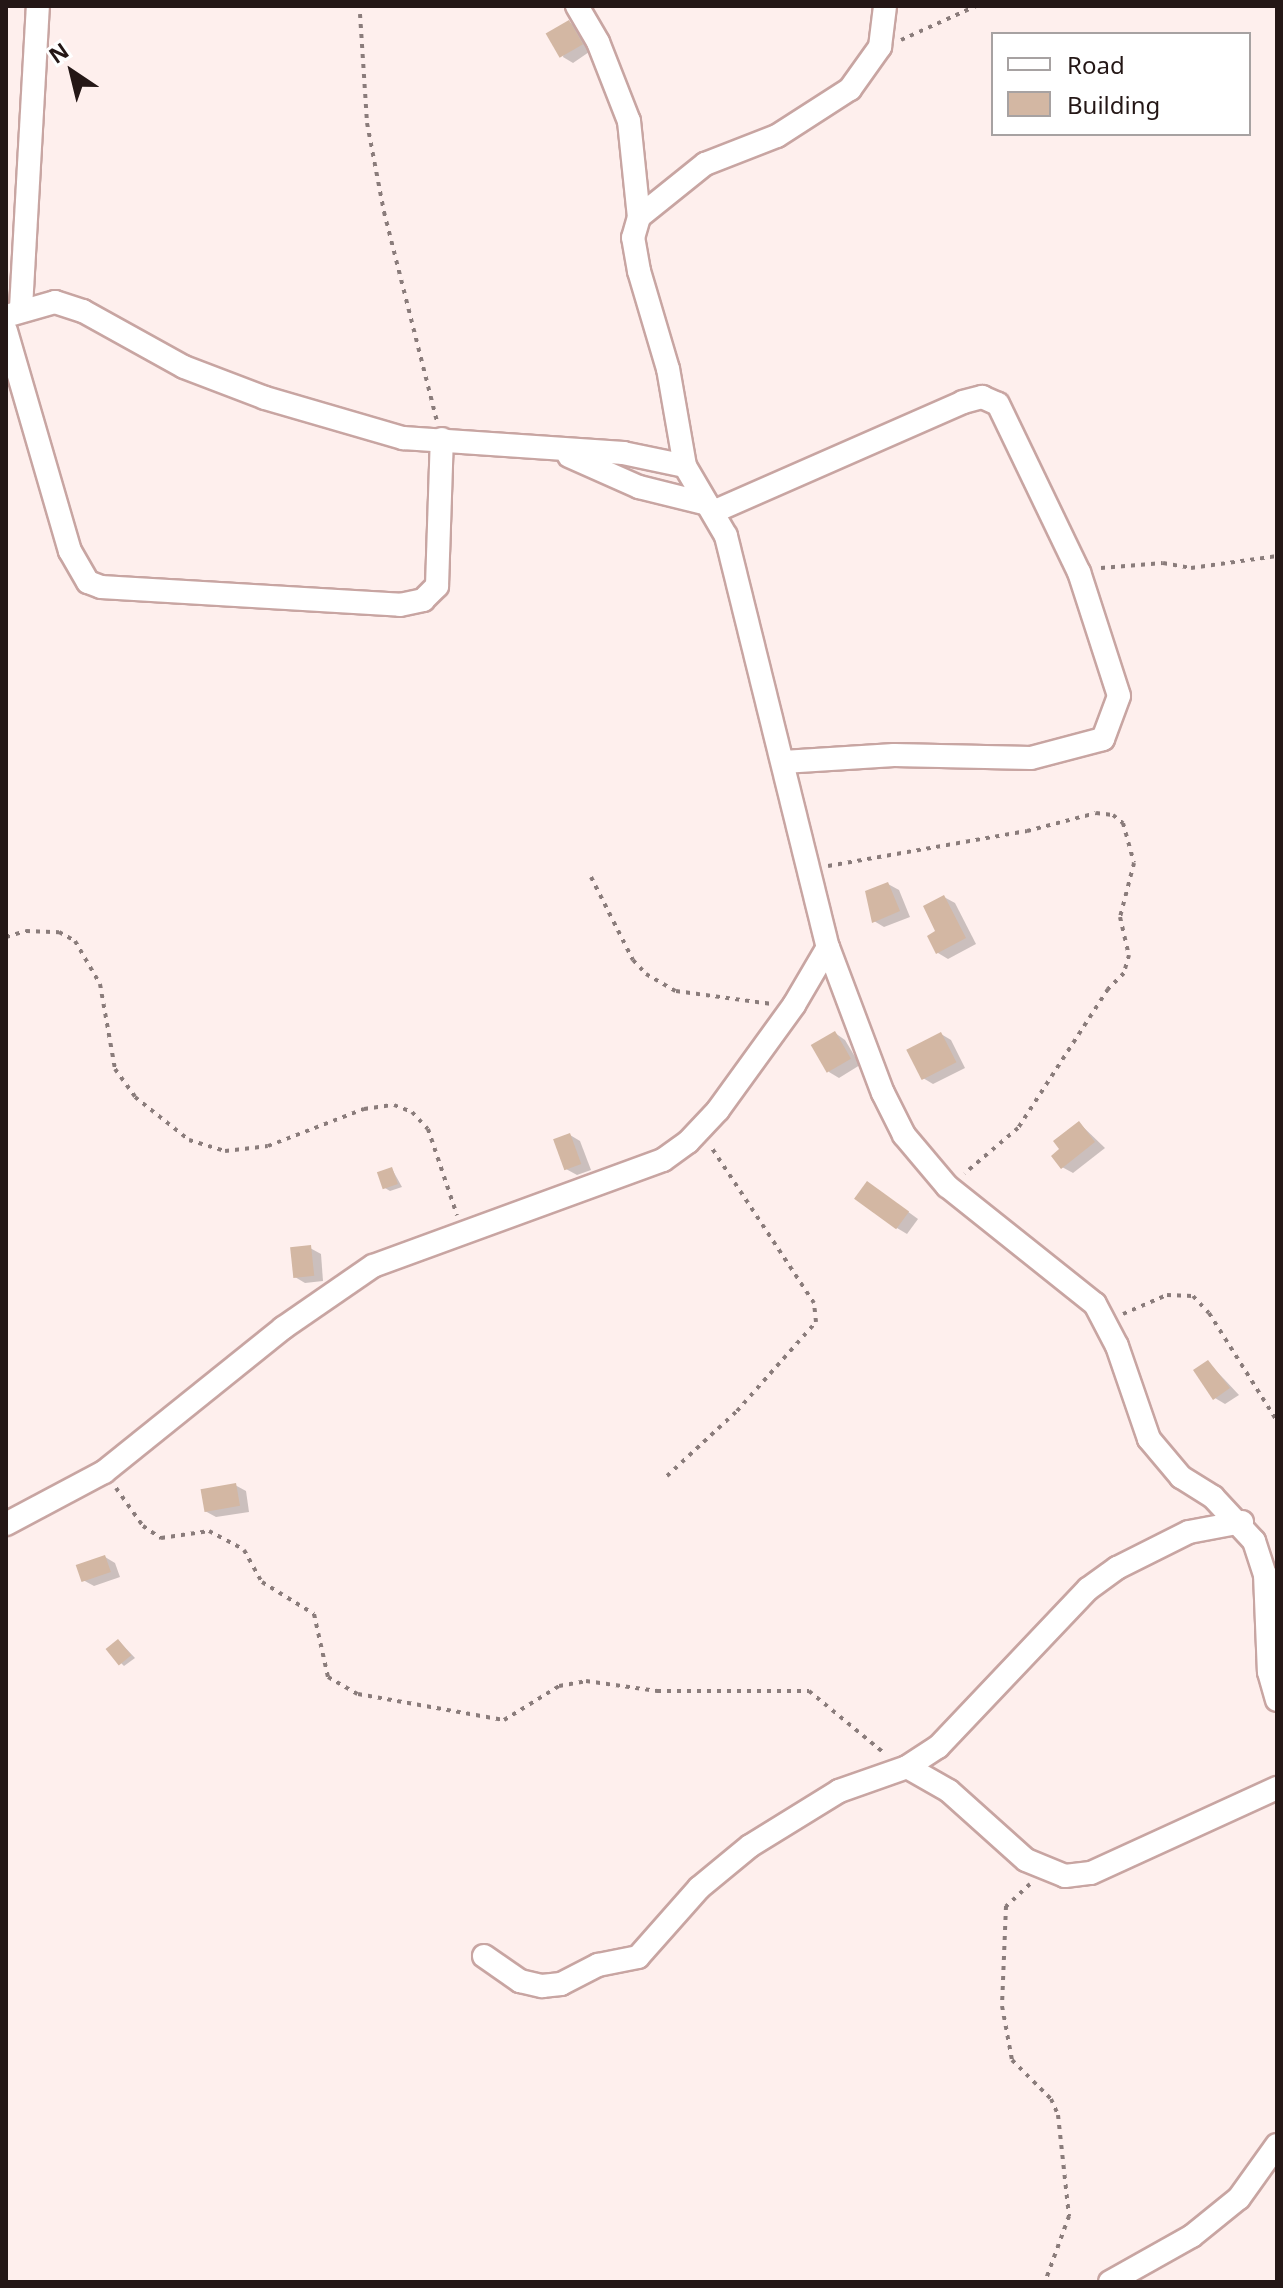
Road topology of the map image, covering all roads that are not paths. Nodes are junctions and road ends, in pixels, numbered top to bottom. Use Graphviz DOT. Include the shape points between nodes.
graph roads {
  1 [pos="38,6"];
  2 [pos="577,6"];
  3 [pos="885,6"];
  4 [pos="639,217"];
  5 [pos="13,312"];
  6 [pos="6,331"];
  7 [pos="442,439"];
  8 [pos="553,449"];
  9 [pos="685,466"];
  10 [pos="710,508"];
  11 [pos="783,762"];
  12 [pos="828,947"];
  13 [pos="1242,1522"];
  14 [pos="6,1524"];
  15 [pos="1277,1700"];
  16 [pos="907,1767"];
  17 [pos="1277,1788"];
  18 [pos="484,1956"];
  19 [pos="1275,2153"];
  20 [pos="1110,2282"];
  1 -- 5 [label="street"];
  2 -- 4 [label="street" via="598,42 629,121"];
  3 -- 4 [label="street" via="880,47 850,89 777,136 705,164"];
  4 -- 9 [label="street" via="633,238 639,271 668,369"];
  5 -- 7 [label="street" via="55,302 83,311 184,367 265,398 403,438"];
  6 -- 7 [label="street" via="70,551 88,582 101,587 400,605 423,600 437,586"];
  7 -- 8 [label="street"];
  8 -- 9 [label="street" via="623,453"];
  8 -- 10 [label="street" via="639,487"];
  9 -- 10 [label="street"];
  10 -- 11 [label="street" via="726,536 752,656"];
  10 -- 11 [label="street" via="982,397 998,404 1079,572 1119,696 1103,739 1031,758 894,755"];
  11 -- 12 [label="street"];
  12 -- 13 [label="street" via="904,1135 947,1186 1080,1290 1106,1321 1149,1439 1181,1477"];
  12 -- 14 [label="street" via="794,1005 702,1127 663,1160 373,1266 326,1296 104,1472"];
  13 -- 15 [label="street" via="1265,1574 1269,1672"];
  13 -- 16 [label="street" via="1189,1532 1117,1568 1088,1589 970,1719"];
  16 -- 17 [label="street" via="949,1791 1026,1860 1050,1873 1091,1873"];
  16 -- 18 [label="street" via="858,1781 750,1846 699,1888 638,1957 542,1986 520,1981"];
  19 -- 20 [label="street" via="1239,2198 1192,2236"];
}
